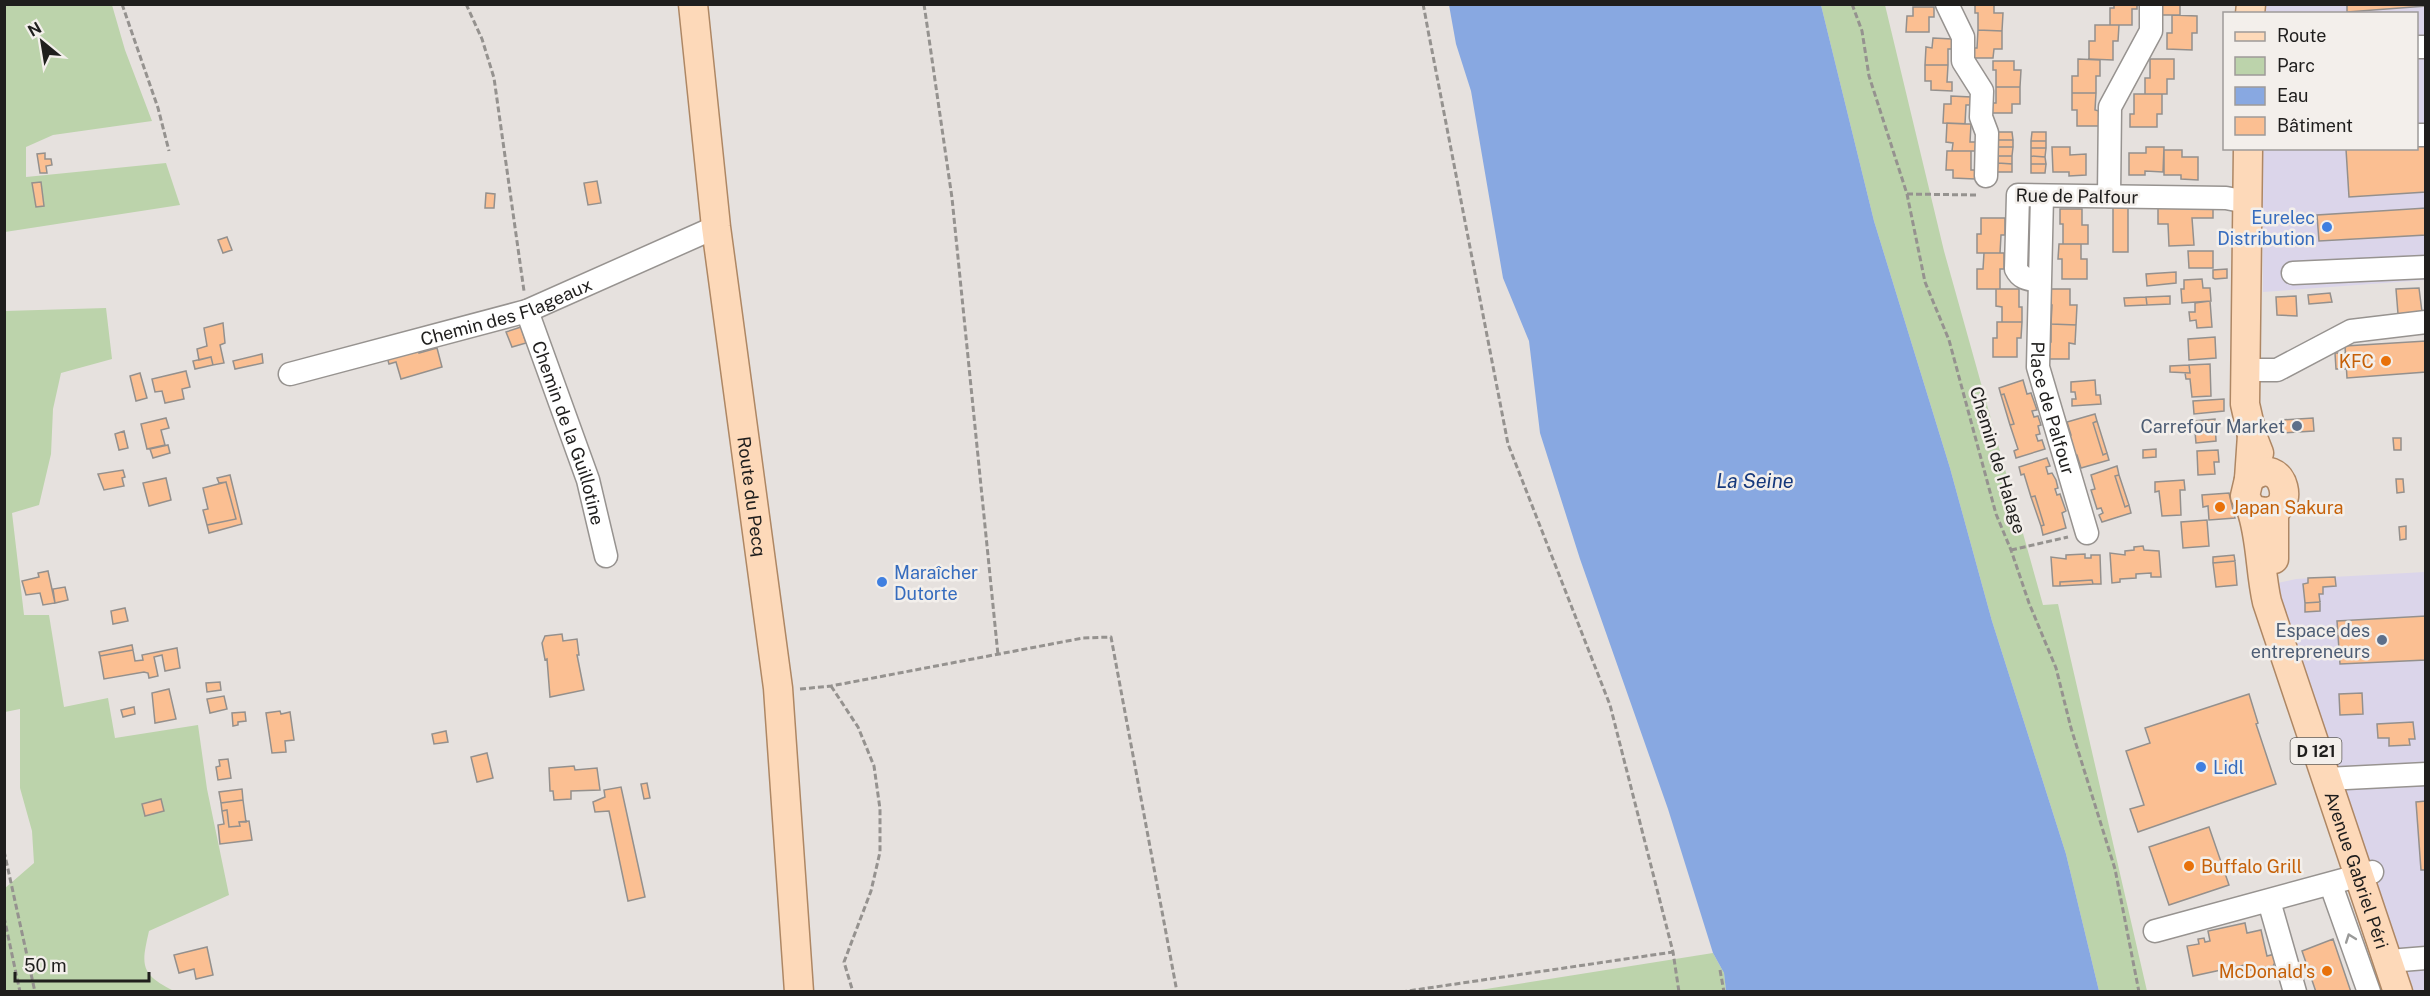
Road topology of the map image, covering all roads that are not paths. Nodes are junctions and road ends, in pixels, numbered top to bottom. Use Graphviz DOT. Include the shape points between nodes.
graph roads {
  1 [pos="693,4"];
  2 [pos="1947,4"];
  3 [pos="2151,4"];
  4 [pos="2248,150"];
  5 [pos="1986,176"];
  6 [pos="2042,196"];
  7 [pos="2109,196"];
  8 [pos="2247,202"];
  9 [pos="716,227"];
  10 [pos="2426,267"];
  11 [pos="2293,273"];
  12 [pos="2039,281"];
  13 [pos="527,311"];
  14 [pos="2426,322"];
  15 [pos="2351,331"];
  16 [pos="2426,337"];
  17 [pos="2244,370"];
  18 [pos="290,374"];
  19 [pos="2087,534"];
  20 [pos="606,555"];
  21 [pos="2426,774"];
  22 [pos="2333,778"];
  23 [pos="2365,874"];
  24 [pos="2331,885"];
  25 [pos="2269,901"];
  26 [pos="2155,931"];
  27 [pos="2405,961"];
  28 [pos="799,992"];
  29 [pos="2295,992"];
  30 [pos="2369,992"];
  31 [pos="2398,992"];
  32 [pos="2412,992"];
  1 -- 9 [label="main road, Route du Pecq"];
  2 -- 5 [label="street" via="1963,37 1963,61 1982,91 1981,117 1987,133"];
  3 -- 7 [label="street" via="2151,31 2110,107"];
  4 -- 8 [label="main road, Avenue Gabriel Péri / D 121"];
  6 -- 7 [label="street, Rue de Palfour"];
  6 -- 12 [label="street, Place de Palfour"];
  6 -- 12 [label="street, Rue de Palfour" via="2018,195 2016,269 2027,279"];
  7 -- 8 [label="street, Rue de Palfour" via="2226,198"];
  8 -- 17 [label="main road, Avenue Gabriel Péri / D 121"];
  9 -- 13 [label="street, Chemin des Flageaux"];
  9 -- 28 [label="main road, Route du Pecq" via="778,688"];
  10 -- 11 [label="street"];
  12 -- 19 [label="street, Place de Palfour" via="2038,367"];
  13 -- 18 [label="street, Chemin des Flageaux"];
  13 -- 20 [label="street, Chemin de la Guillotine" via="588,480"];
  14 -- 15 [label="street"];
  15 -- 16 [label="street" via="2369,341"];
  15 -- 17 [label="street" via="2277,370"];
  17 -- 22 [label="main road, Avenue Gabriel Péri / D 121" via="2245,404 2280,607"];
  21 -- 22 [label="street"];
  22 -- 23 [label="main road, Avenue Gabriel Péri / D 121"];
  23 -- 24 [label="street"];
  23 -- 27 [label="main road, Avenue Gabriel Péri / D 121"];
  24 -- 25 [label="street"];
  30 -- 24 [label="street, one-way"];
  25 -- 26 [label="street"];
  25 -- 29 [label="street"];
  27 -- 31 [label="main road, Avenue Gabriel Péri / D 121"];
  27 -- 32 [label="main road, Avenue Gabriel Péri / D 121"];
}
